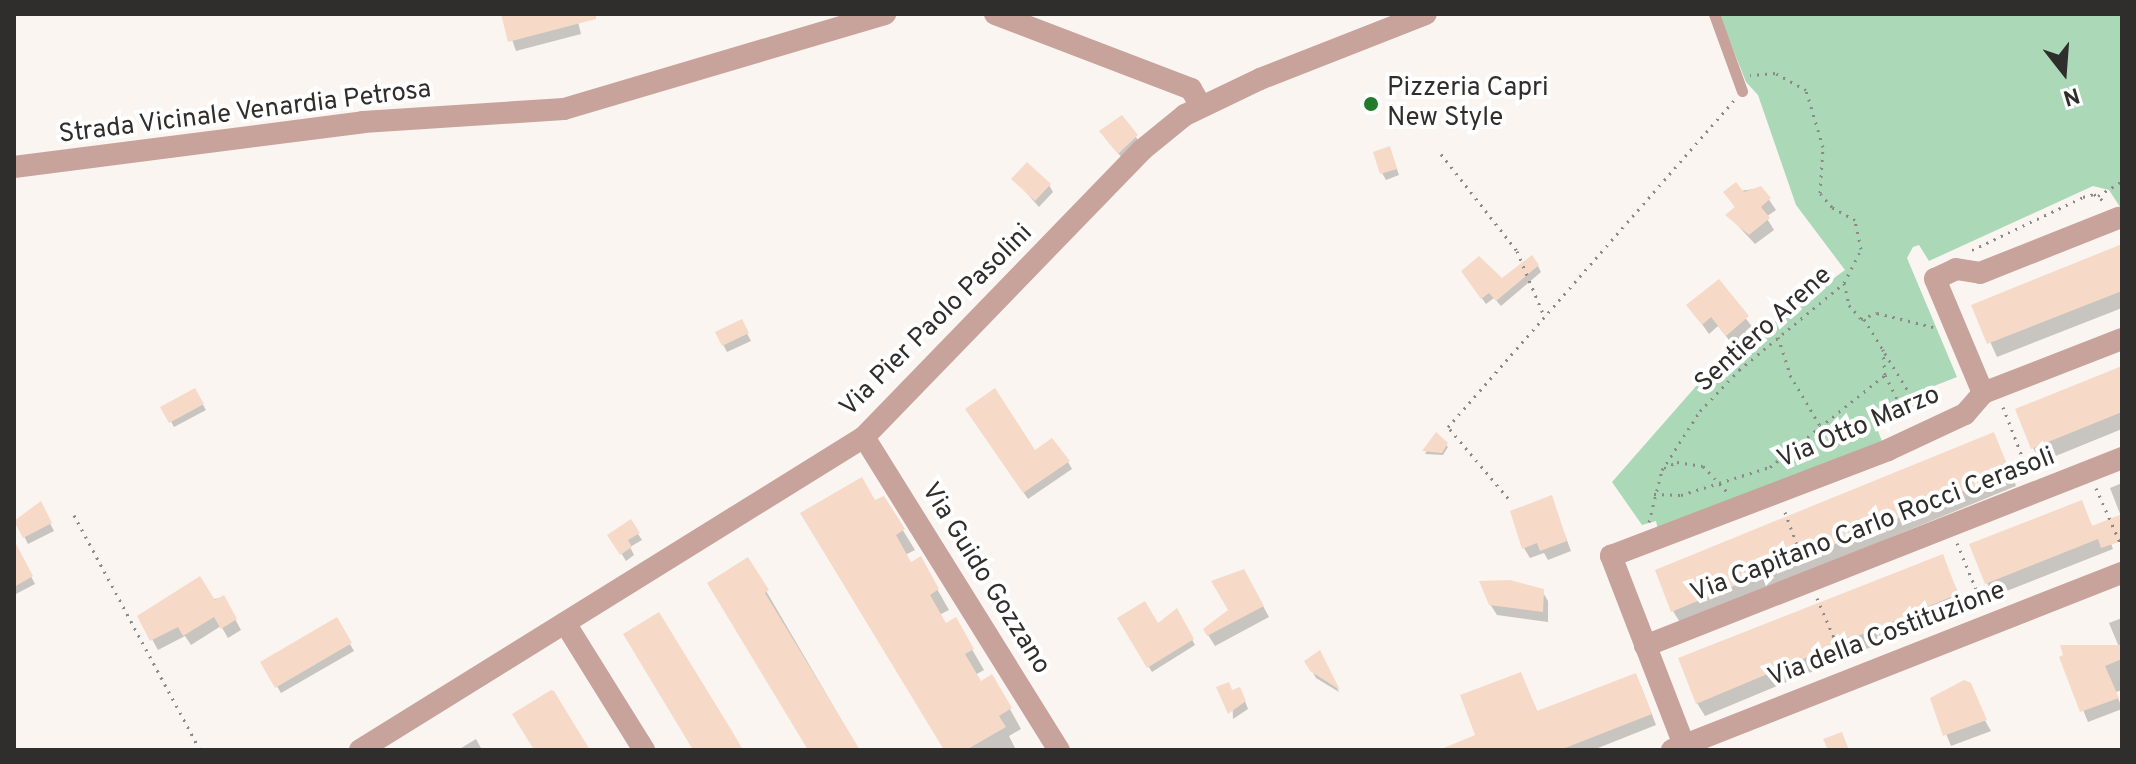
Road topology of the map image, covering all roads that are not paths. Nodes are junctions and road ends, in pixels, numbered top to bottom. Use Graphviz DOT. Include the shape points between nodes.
graph roads {
  1 [pos="885,14"];
  2 [pos="995,14"];
  3 [pos="1426,14"];
  4 [pos="1714,14"];
  5 [pos="1742,91"];
  6 [pos="1201,106"];
  7 [pos="14,167"];
  8 [pos="2116,219"];
  9 [pos="2122,339"];
  10 [pos="1983,393"];
  11 [pos="864,437"];
  12 [pos="2122,458"];
  13 [pos="2122,573"];
  14 [pos="565,623"];
  15 [pos="1645,646"];
  16 [pos="1680,748"];
  17 [pos="360,750"];
  18 [pos="644,750"];
  19 [pos="1059,750"];
  1 -- 7 [label="street, Strada Vicinale Venardia Petrosa" via="531,114 363,122"];
  2 -- 6 [label="street" via="1191,89"];
  3 -- 6 [label="street, Via Pier Paolo Pasolini"];
  4 -- 5 [label="lane"];
  6 -- 11 [label="street, Via Pier Paolo Pasolini" via="1142,150"];
  8 -- 10 [label="street" via="1980,273 1956,269 1935,279"];
  9 -- 10 [label="street, Via Otto Marzo"];
  10 -- 15 [label="street, Via Otto Marzo" via="1965,414 1611,556"];
  11 -- 14 [label="street, Via Pier Paolo Pasolini"];
  11 -- 19 [label="street, Via Guido Gozzano"];
  12 -- 15 [label="street, Via Capitano Carlo Rocci Cerasoli"];
  13 -- 16 [label="street, Via della Costituzione"];
  14 -- 17 [label="street, Via Pier Paolo Pasolini"];
  14 -- 18 [label="street"];
  15 -- 16 [label="street"];
}
